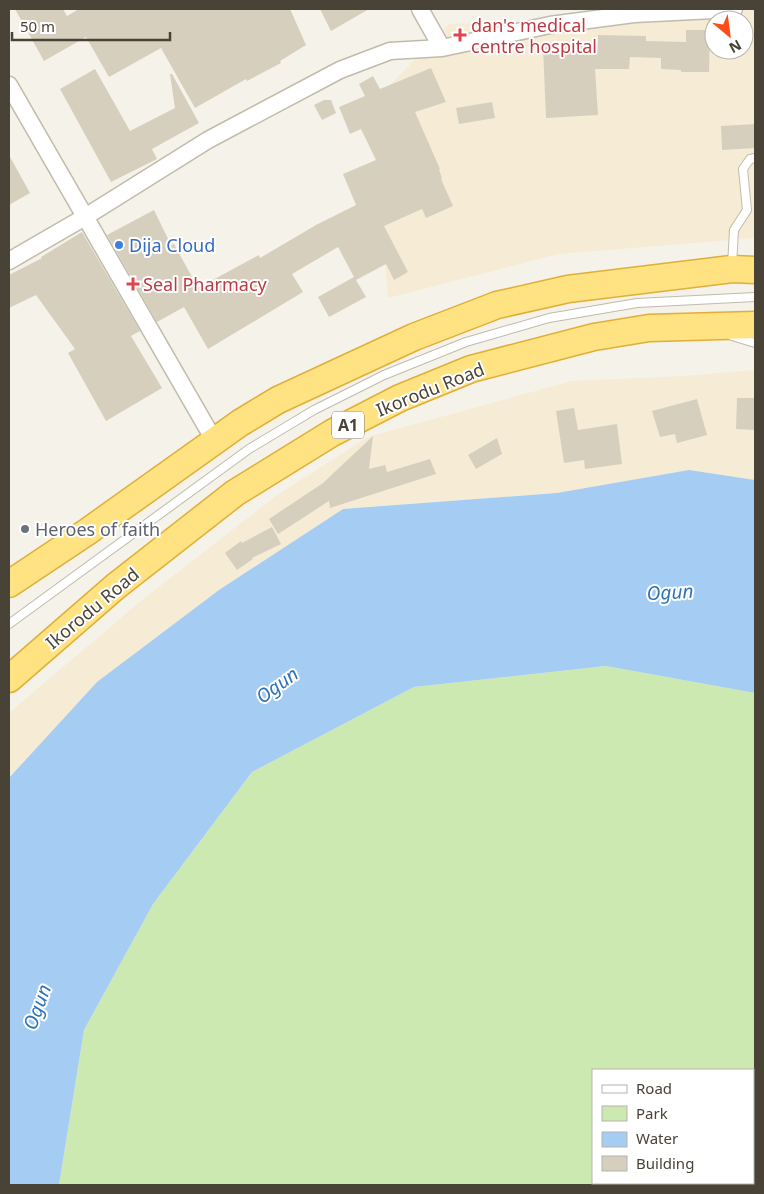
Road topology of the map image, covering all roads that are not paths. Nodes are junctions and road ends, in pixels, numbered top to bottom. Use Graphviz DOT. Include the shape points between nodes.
graph roads {
  1 [pos="420,9"];
  2 [pos="734,9"];
  3 [pos="442,48"];
  4 [pos="9,85"];
  5 [pos="755,158"];
  6 [pos="85,217"];
  7 [pos="9,261"];
  8 [pos="744,270"];
  9 [pos="755,297"];
  10 [pos="755,325"];
  11 [pos="702,327"];
  12 [pos="755,343"];
  13 [pos="214,440"];
  14 [pos="9,584"];
  15 [pos="9,624"];
  16 [pos="9,678"];
  1 -- 3 [label="street"];
  2 -- 3 [label="street" via="624,15 550,25"];
  3 -- 6 [label="street" via="390,51 340,70 208,140"];
  4 -- 6 [label="street"];
  5 -- 8 [label="lane" via="750,159 743,169 747,210 734,230"];
  6 -- 7 [label="street"];
  6 -- 13 [label="street"];
  8 -- 13 [label="highway" via="568,289 497,305 414,337 278,400"];
  9 -- 15 [label="lane" via="637,304 549,318 466,342 384,376 314,410 249,448"];
  10 -- 11 [label="highway, Ikorodu Road / A1"];
  11 -- 12 [label="lane"];
  11 -- 16 [label="highway, Ikorodu Road / A1" via="650,328 594,337 471,369 400,398 332,432 234,493 116,586"];
  13 -- 14 [label="highway"];
}
